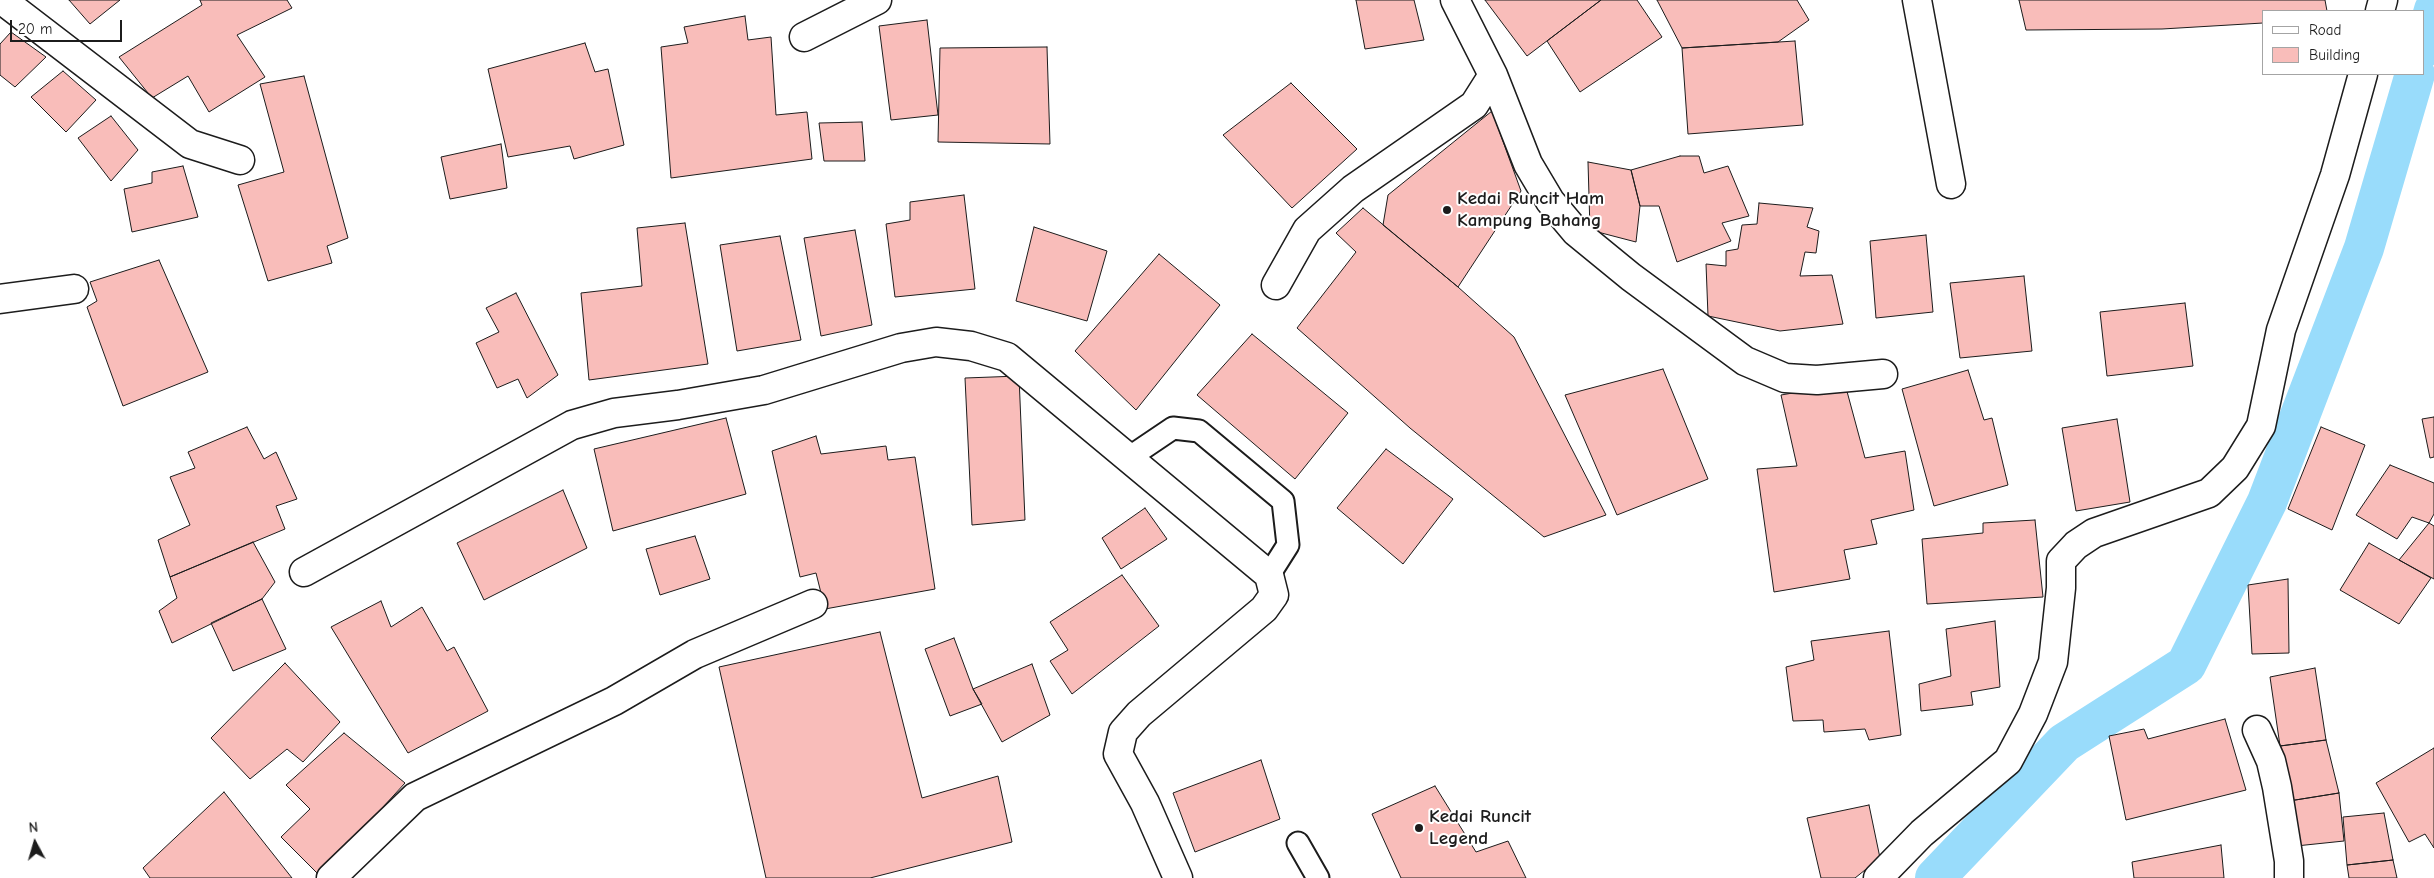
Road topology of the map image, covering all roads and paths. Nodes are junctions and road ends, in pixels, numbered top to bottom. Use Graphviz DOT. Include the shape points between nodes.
graph roads {
  1 [pos="2,0"];
  2 [pos="877,0"];
  3 [pos="1455,0"];
  4 [pos="1917,0"];
  5 [pos="804,37"];
  6 [pos="1493,75"];
  7 [pos="2363,75"];
  8 [pos="240,160"];
  9 [pos="1951,184"];
  10 [pos="1276,285"];
  11 [pos="74,290"];
  12 [pos="0,299"];
  13 [pos="1883,374"];
  14 [pos="1130,457"];
  15 [pos="304,572"];
  16 [pos="1269,575"];
  17 [pos="812,604"];
  18 [pos="2257,730"];
  19 [pos="1298,843"];
  20 [pos="331,878"];
  21 [pos="1178,878"];
  22 [pos="1318,878"];
  23 [pos="1878,878"];
  24 [pos="2290,878"];
  1 -- 8 [label="street" via="190,144"];
  2 -- 5 [label="street"];
  3 -- 6 [label="street"];
  4 -- 9 [label="street"];
  6 -- 10 [label="street" via="1474,105 1353,189 1307,230"];
  6 -- 13 [label="street" via="1528,164 1550,202 1576,232 1631,278 1745,361 1785,378 1817,380"];
  7 -- 23 [label="street" via="2335,175 2281,330 2261,426 2235,468 2209,492 2094,533 2061,561 2053,662 2033,714 2008,761 1922,833"];
  11 -- 12 [label="street"];
  14 -- 15 [label="street" via="1007,357 971,346 936,342 901,348 764,390 614,413 572,425"];
  14 -- 16 [label="street"];
  14 -- 16 [label="lane" via="1172,428 1199,431 1276,495 1283,502 1288,545"];
  16 -- 21 [label="street" via="1274,595 1264,609 1139,714 1123,732 1118,754 1145,803"];
  17 -- 20 [label="street" via="695,654 614,701 415,797"];
  18 -- 24 [label="street" via="2271,761 2277,787"];
  19 -- 22 [label="lane"];
}
